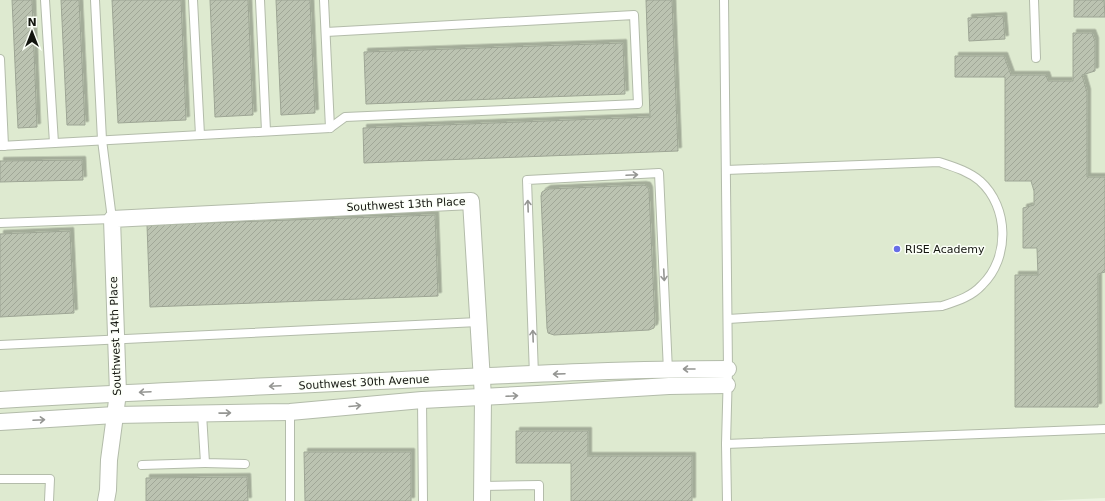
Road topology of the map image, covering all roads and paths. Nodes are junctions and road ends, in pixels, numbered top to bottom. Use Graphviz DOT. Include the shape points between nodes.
graph roads {
  1 [pos="45,0"];
  2 [pos="95,0"];
  3 [pos="193,0"];
  4 [pos="260,0"];
  5 [pos="324,0"];
  6 [pos="724,0"];
  7 [pos="1034,0"];
  8 [pos="326,32"];
  9 [pos="1036,58"];
  10 [pos="0,59"];
  11 [pos="330,128"];
  12 [pos="266,131"];
  13 [pos="200,135"];
  14 [pos="102,140"];
  15 [pos="54,143"];
  16 [pos="2,146"];
  17 [pos="726,170"];
  18 [pos="112,219"];
  19 [pos="0,223"];
  20 [pos="728,319"];
  21 [pos="478,322"];
  22 [pos="116,339"];
  23 [pos="0,345"];
  24 [pos="668,370"];
  25 [pos="534,375"];
  26 [pos="482,377"];
  27 [pos="727,377"];
  28 [pos="669,386"];
  29 [pos="118,393"];
  30 [pos="483,397"];
  31 [pos="0,400"];
  32 [pos="422,400"];
  33 [pos="290,412"];
  34 [pos="202,414"];
  35 [pos="115,415"];
  36 [pos="0,422"];
  37 [pos="1105,429"];
  38 [pos="726,444"];
  39 [pos="205,463"];
  40 [pos="245,464"];
  41 [pos="142,465"];
  42 [pos="0,479"];
  43 [pos="482,493"];
  44 [pos="49,501"];
  45 [pos="106,501"];
  46 [pos="290,501"];
  47 [pos="423,501"];
  48 [pos="540,501"];
  49 [pos="727,501"];
  1 -- 15 [label="lane"];
  2 -- 14 [label="lane"];
  3 -- 13 [label="lane"];
  4 -- 12 [label="lane"];
  5 -- 8 [label="lane"];
  6 -- 17 [label="lane"];
  7 -- 9 [label="lane"];
  8 -- 11 [label="lane"];
  8 -- 11 [label="lane" via="634,15 638,104 345,117"];
  10 -- 16 [label="lane"];
  11 -- 12 [label="lane"];
  12 -- 13 [label="lane"];
  13 -- 14 [label="lane"];
  14 -- 15 [label="lane"];
  14 -- 18 [label="lane"];
  15 -- 16 [label="lane"];
  17 -- 20 [label="lane"];
  17 -- 20 [label="lane" via="939,162 961,169 980,181 994,200 1002,221 1003,244 996,266 983,285 964,299 942,306"];
  18 -- 19 [label="lane"];
  18 -- 21 [label="street, Southwest 13th Place" via="471,200"];
  18 -- 22 [label="street, Southwest 14th Place"];
  20 -- 27 [label="lane"];
  21 -- 22 [label="lane"];
  21 -- 26 [label="street, Southwest 13th Place"];
  22 -- 23 [label="lane"];
  22 -- 29 [label="street, Southwest 14th Place"];
  24 -- 25 [label="street, Southwest 30th Avenue, one-way"];
  25 -- 24 [label="lane, one-way" via="527,180 660,173"];
  27 -- 24 [label="street, Southwest 30th Avenue, one-way"];
  24 -- 28 [label="lane"];
  25 -- 26 [label="street, Southwest 30th Avenue"];
  26 -- 29 [label="street, Southwest 30th Avenue, one-way"];
  26 -- 30 [label="street, Southwest 13th Place"];
  27 -- 28 [label="street, Southwest 30th Avenue"];
  27 -- 38 [label="lane"];
  30 -- 28 [label="street, Southwest 30th Avenue, one-way"];
  29 -- 31 [label="street, Southwest 30th Avenue"];
  29 -- 35 [label="street, Southwest 14th Place"];
  30 -- 32 [label="street, Southwest 30th Avenue"];
  30 -- 43 [label="street, Southwest 13th Place"];
  33 -- 32 [label="street, Southwest 30th Avenue, one-way"];
  32 -- 47 [label="lane"];
  34 -- 33 [label="street, Southwest 30th Avenue, one-way"];
  33 -- 46 [label="lane"];
  34 -- 35 [label="street, Southwest 30th Avenue"];
  34 -- 39 [label="lane"];
  36 -- 35 [label="street, Southwest 30th Avenue, one-way"];
  35 -- 45 [label="street, Southwest 14th Place"];
  37 -- 38 [label="lane"];
  38 -- 49 [label="lane"];
  39 -- 40 [label="lane"];
  39 -- 41 [label="lane"];
  42 -- 44 [label="lane" via="50,479"];
  43 -- 48 [label="lane" via="539,485"];
}
